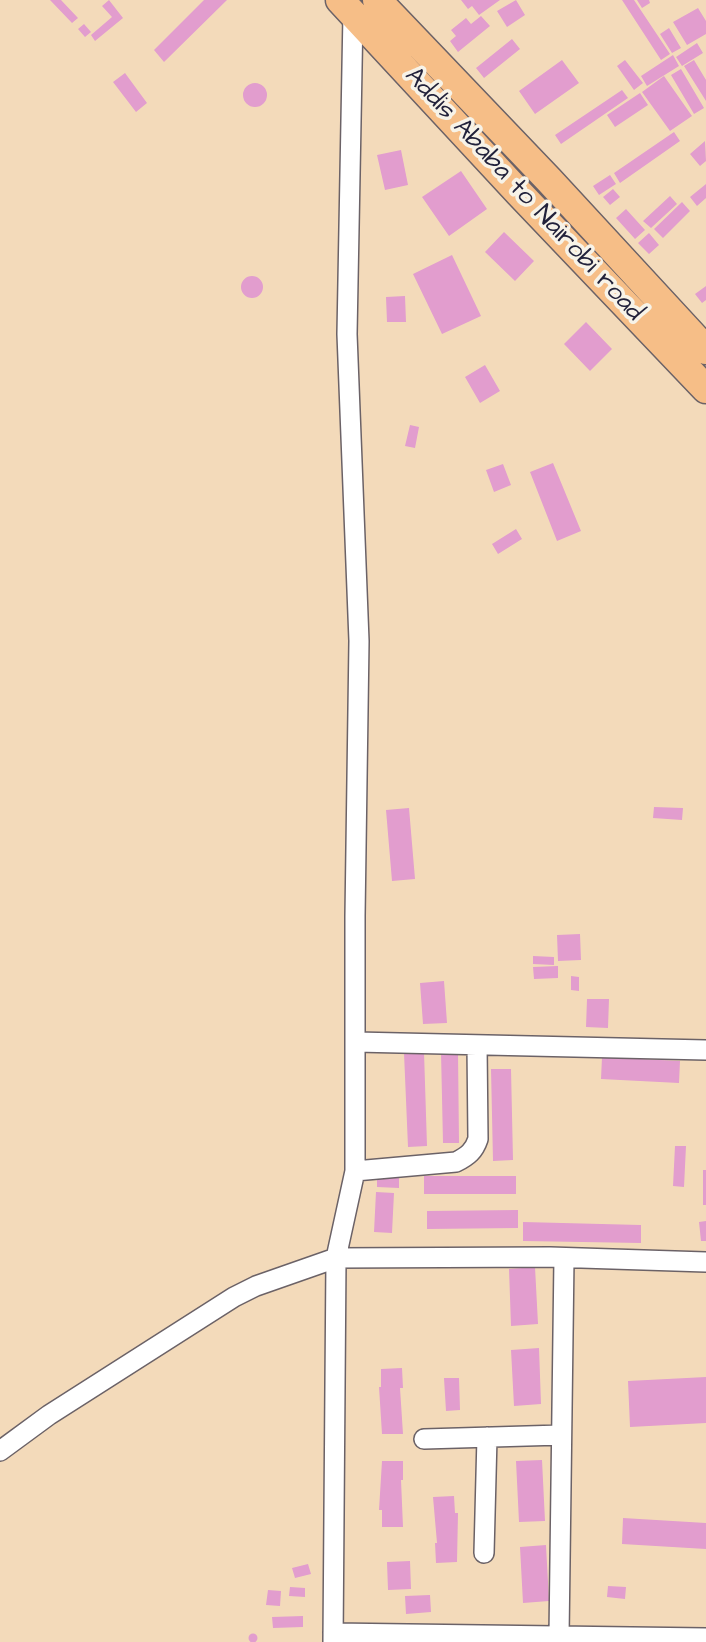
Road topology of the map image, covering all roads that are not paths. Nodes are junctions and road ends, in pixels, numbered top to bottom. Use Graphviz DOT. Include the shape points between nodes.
graph roads {
  1 [pos="360,3"];
  2 [pos="706,350"];
  3 [pos="706,389"];
  4 [pos="356,1042"];
  5 [pos="477,1045"];
  6 [pos="706,1049"];
  7 [pos="355,1171"];
  8 [pos="336,1258"];
  9 [pos="564,1258"];
  10 [pos="706,1262"];
  11 [pos="561,1435"];
  12 [pos="486,1437"];
  13 [pos="424,1439"];
  14 [pos="0,1451"];
  15 [pos="484,1553"];
  16 [pos="559,1636"];
  17 [pos="333,1637"];
  18 [pos="706,1637"];
  1 -- 2 [label="highway, Addis Ababa to Nairobi road" via="540,170"];
  1 -- 3 [label="highway, Addis Ababa to Nairobi road" via="519,193"];
  1 -- 4 [label="street" via="347,334 359,641"];
  4 -- 5 [label="street"];
  4 -- 7 [label="street"];
  5 -- 6 [label="street"];
  5 -- 7 [label="street" via="475,1148 456,1162"];
  7 -- 8 [label="street"];
  8 -- 9 [label="street"];
  8 -- 14 [label="street" via="234,1297"];
  8 -- 17 [label="street"];
  9 -- 10 [label="street"];
  9 -- 11 [label="street"];
  11 -- 12 [label="street"];
  11 -- 16 [label="street"];
  12 -- 13 [label="street"];
  12 -- 15 [label="street"];
  16 -- 17 [label="street"];
  16 -- 18 [label="street"];
}
